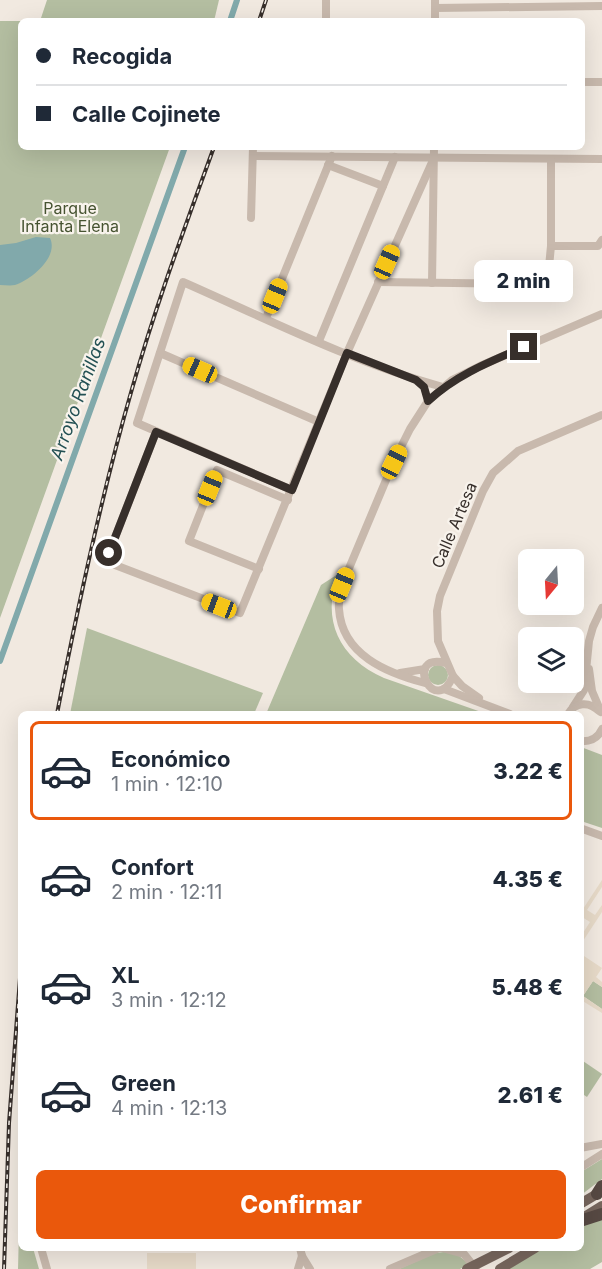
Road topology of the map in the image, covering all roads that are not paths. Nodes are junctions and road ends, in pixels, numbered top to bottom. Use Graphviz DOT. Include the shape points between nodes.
graph roads {
  1 [pos="326,0"];
  2 [pos="435,4"];
  3 [pos="602,6"];
  4 [pos="326,18"];
  5 [pos="585,82"];
  6 [pos="602,82"];
  7 [pos="434,150"];
  8 [pos="253,151"];
  9 [pos="395,157"];
  10 [pos="434,158"];
  11 [pos="551,159"];
  12 [pos="602,159"];
  13 [pos="330,161"];
  14 [pos="383,186"];
  15 [pos="251,218"];
  16 [pos="602,240"];
  17 [pos="551,246"];
  18 [pos="378,282"];
  19 [pos="432,283"];
  20 [pos="602,314"];
  21 [pos="266,318"];
  22 [pos="319,341"];
  23 [pos="160,353"];
  24 [pos="347,353"];
  25 [pos="416,380"];
  26 [pos="443,387"];
  27 [pos="428,401"];
  28 [pos="602,415"];
  29 [pos="320,422"];
  30 [pos="156,432"];
  31 [pos="292,490"];
  32 [pos="288,500"];
  33 [pos="259,569"];
  34 [pos="602,608"];
  35 [pos="438,641"];
  36 [pos="588,654"];
  37 [pos="446,663"];
  38 [pos="427,666"];
  39 [pos="396,673"];
  40 [pos="453,676"];
  41 [pos="425,683"];
  42 [pos="444,689"];
  43 [pos="498,710"];
  44 [pos="501,711"];
  45 [pos="568,711"];
  46 [pos="601,714"];
  47 [pos="602,729"];
  48 [pos="584,741"];
  49 [pos="602,746"];
  50 [pos="584,829"];
  51 [pos="602,836"];
  52 [pos="602,1144"];
  53 [pos="584,1147"];
  54 [pos="602,1155"];
  55 [pos="584,1166"];
  56 [pos="600,1190"];
  57 [pos="584,1201"];
  58 [pos="602,1206"];
  59 [pos="602,1214"];
  60 [pos="584,1217"];
  61 [pos="584,1219"];
  62 [pos="41,1251"];
  63 [pos="434,1251"];
  64 [pos="464,1251"];
  65 [pos="503,1251"];
  66 [pos="530,1251"];
  67 [pos="301,1252"];
  68 [pos="473,1268"];
  69 [pos="504,1268"];
  70 [pos="47,1269"];
  71 [pos="298,1269"];
  72 [pos="310,1269"];
  73 [pos="390,1269"];
  1 -- 4 [label="street"];
  2 -- 3 [label="street"];
  5 -- 6 [label="street"];
  7 -- 10 [label="street"];
  8 -- 13 [label="street"];
  8 -- 15 [label="street"];
  9 -- 10 [label="street"];
  9 -- 13 [label="street"];
  9 -- 14 [label="street"];
  10 -- 11 [label="street"];
  10 -- 18 [label="street"];
  10 -- 19 [label="street"];
  11 -- 12 [label="street"];
  11 -- 17 [label="street"];
  13 -- 14 [label="street"];
  13 -- 21 [label="street"];
  14 -- 22 [label="street"];
  16 -- 17 [label="street" via="598,246"];
  17 -- 19 [label="street" via="548,277 539,283"];
  18 -- 19 [label="street"];
  18 -- 24 [label="street"];
  20 -- 26 [label="street" via="480,366"];
  21 -- 22 [label="street"];
  21 -- 23 [label="street" via="183,282"];
  22 -- 24 [label="street"];
  23 -- 29 [label="street"];
  23 -- 30 [label="street" via="137,423"];
  24 -- 25 [label="street"];
  24 -- 29 [label="street"];
  25 -- 26 [label="street"];
  25 -- 27 [label="street" via="424,387"];
  26 -- 27 [label="street"];
  27 -- 39 [label="street" via="394,462 342,585 339,608 346,636 358,651 376,665"];
  28 -- 35 [label="street, Calle Artesa" via="518,451 494,473 440,596"];
  29 -- 31 [label="street"];
  30 -- 31 [label="street"];
  30 -- 33 [label="street" via="109,553 115,565 240,613"];
  31 -- 32 [label="street"];
  32 -- 33 [label="street"];
  32 -- 33 [label="street" via="217,470 189,541"];
  34 -- 36 [label="street" via="593,627"];
  35 -- 37 [label="street, Calle Artesa"];
  35 -- 38 [label="street, Calle Artesa"];
  36 -- 45 [label="street" via="584,690"];
  36 -- 46 [label="street" via="592,691"];
  37 -- 38 [label="street" via="437,661"];
  37 -- 40 [label="street"];
  38 -- 39 [label="street"];
  38 -- 41 [label="street"];
  39 -- 41 [label="street"];
  40 -- 42 [label="street"];
  40 -- 43 [label="street"];
  41 -- 42 [label="street" via="436,690"];
  42 -- 43 [label="street"];
  43 -- 44 [label="street"];
  45 -- 46 [label="street" via="583,704 594,706"];
  47 -- 48 [label="street" via="598,736"];
  48 -- 49 [label="street"];
  50 -- 51 [label="street"];
  52 -- 53 [label="street"];
  54 -- 55 [label="street"];
  56 -- 57 [label="main road"];
  58 -- 60 [label="main road"];
  59 -- 61 [label="highway"];
  62 -- 70 [label="street"];
  63 -- 73 [label="street"];
  64 -- 68 [label="street"];
  65 -- 68 [label="main road"];
  66 -- 69 [label="main road"];
  67 -- 71 [label="street"];
  67 -- 72 [label="street"];
}
